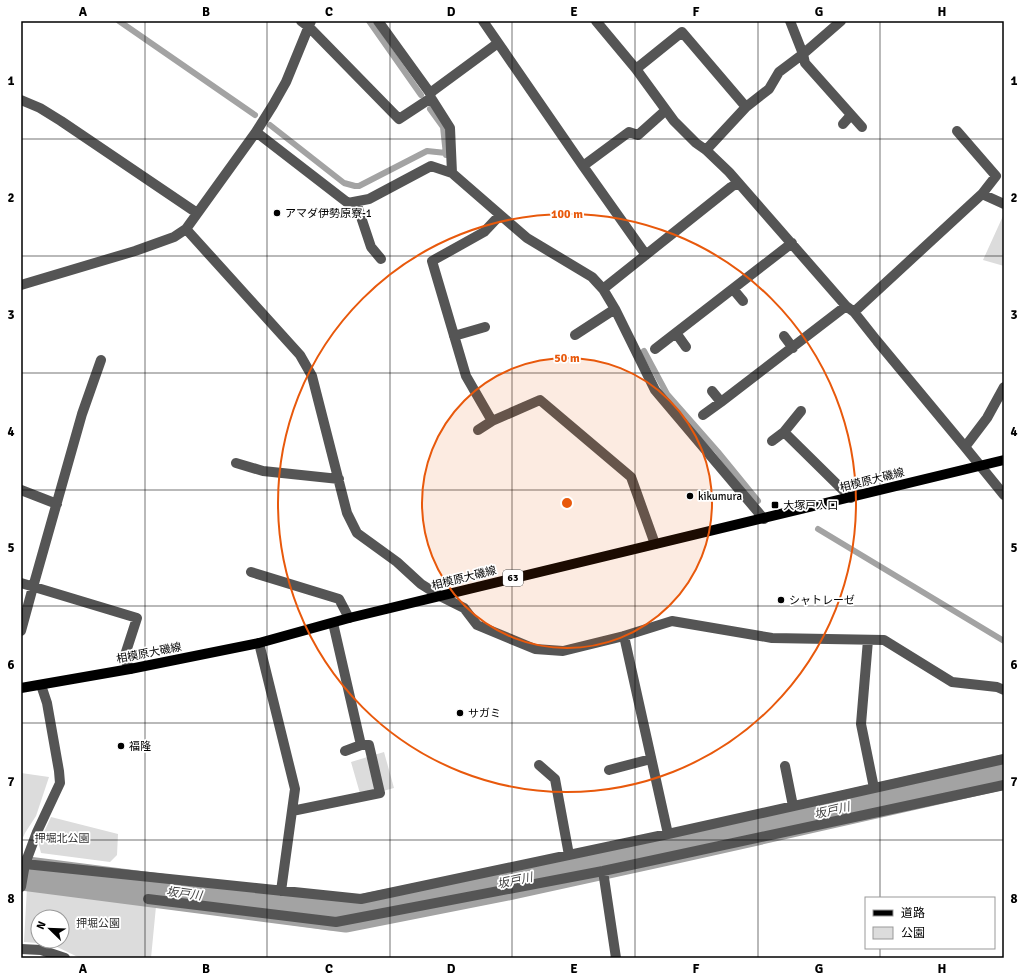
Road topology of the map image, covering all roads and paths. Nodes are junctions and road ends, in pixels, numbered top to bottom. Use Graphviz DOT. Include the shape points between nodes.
graph roads {
  1 [pos="378,21"];
  2 [pos="483,21"];
  3 [pos="596,21"];
  4 [pos="790,21"];
  5 [pos="840,21"];
  6 [pos="307,23"];
  7 [pos="498,42"];
  8 [pos="803,54"];
  9 [pos="636,70"];
  10 [pos="431,95"];
  11 [pos="21,100"];
  12 [pos="746,107"];
  13 [pos="666,110"];
  14 [pos="851,115"];
  15 [pos="843,124"];
  16 [pos="862,128"];
  17 [pos="957,131"];
  18 [pos="256,132"];
  19 [pos="706,150"];
  20 [pos="583,166"];
  21 [pos="452,173"];
  22 [pos="738,183"];
  23 [pos="982,194"];
  24 [pos="356,202"];
  25 [pos="1004,204"];
  26 [pos="197,213"];
  27 [pos="500,215"];
  28 [pos="186,229"];
  29 [pos="792,244"];
  30 [pos="646,254"];
  31 [pos="381,259"];
  32 [pos="21,285"];
  33 [pos="603,289"];
  34 [pos="733,289"];
  35 [pos="742,300"];
  36 [pos="615,309"];
  37 [pos="850,309"];
  38 [pos="485,327"];
  39 [pos="676,334"];
  40 [pos="575,335"];
  41 [pos="454,336"];
  42 [pos="784,336"];
  43 [pos="686,348"];
  44 [pos="793,348"];
  45 [pos="656,349"];
  46 [pos="101,360"];
  47 [pos="1004,387"];
  48 [pos="712,390"];
  49 [pos="721,402"];
  50 [pos="801,411"];
  51 [pos="703,415"];
  52 [pos="492,421"];
  53 [pos="478,430"];
  54 [pos="784,432"];
  55 [pos="772,441"];
  56 [pos="965,447"];
  57 [pos="1004,460"];
  58 [pos="236,463"];
  59 [pos="980,466"];
  60 [pos="339,479"];
  61 [pos="21,490"];
  62 [pos="1004,495"];
  63 [pos="851,498"];
  64 [pos="56,504"];
  65 [pos="764,519"];
  66 [pos="655,544"];
  67 [pos="251,572"];
  68 [pos="21,583"];
  69 [pos="33,587"];
  70 [pos="440,596"];
  71 [pos="349,618"];
  72 [pos="333,622"];
  73 [pos="21,631"];
  74 [pos="624,636"];
  75 [pos="868,640"];
  76 [pos="259,643"];
  77 [pos="130,669"];
  78 [pos="41,685"];
  79 [pos="21,688"];
  80 [pos="1004,690"];
  81 [pos="362,745"];
  82 [pos="345,751"];
  83 [pos="651,758"];
  84 [pos="1004,759"];
  85 [pos="539,765"];
  86 [pos="785,766"];
  87 [pos="609,770"];
  88 [pos="1004,785"];
  89 [pos="874,788"];
  90 [pos="792,806"];
  91 [pos="292,811"];
  92 [pos="668,834"];
  93 [pos="569,854"];
  94 [pos="25,864"];
  95 [pos="603,871"];
  96 [pos="21,887"];
  97 [pos="281,891"];
  98 [pos="148,898"];
  99 [pos="21,950"];
  100 [pos="65,958"];
  101 [pos="616,958"];
  1 -- 10 [label="street"];
  2 -- 7 [label="street"];
  3 -- 9 [label="street"];
  4 -- 8 [label="street"];
  5 -- 8 [label="street"];
  6 -- 10 [label="street" via="399,119"];
  6 -- 18 [label="street" via="286,82"];
  7 -- 10 [label="street"];
  7 -- 20 [label="street"];
  8 -- 12 [label="street" via="779,72 769,89"];
  8 -- 14 [label="street" via="805,63"];
  9 -- 12 [label="street" via="682,32"];
  9 -- 13 [label="street"];
  10 -- 21 [label="street" via="450,128"];
  11 -- 26 [label="street" via="61,121"];
  12 -- 19 [label="street"];
  13 -- 19 [label="street" via="674,121"];
  13 -- 20 [label="street" via="638,135 629,132"];
  14 -- 15 [label="street"];
  14 -- 16 [label="street"];
  17 -- 23 [label="street" via="996,176"];
  18 -- 24 [label="street" via="348,203"];
  18 -- 26 [label="street"];
  19 -- 22 [label="street"];
  20 -- 30 [label="street"];
  21 -- 24 [label="street" via="431,166 369,199"];
  21 -- 27 [label="street"];
  22 -- 29 [label="street"];
  22 -- 30 [label="street"];
  23 -- 25 [label="street"];
  23 -- 37 [label="street"];
  24 -- 31 [label="street" via="371,247"];
  26 -- 28 [label="street"];
  27 -- 33 [label="street" via="526,238 592,277"];
  27 -- 41 [label="street" via="484,232 432,261"];
  28 -- 32 [label="street" via="174,237 135,251"];
  28 -- 60 [label="street" via="300,355 312,376"];
  29 -- 34 [label="street"];
  29 -- 37 [label="street"];
  30 -- 33 [label="street"];
  33 -- 36 [label="street"];
  34 -- 35 [label="street"];
  34 -- 39 [label="street"];
  36 -- 40 [label="street"];
  36 -- 65 [label="street" via="655,390"];
  37 -- 44 [label="street"];
  37 -- 56 [label="street"];
  38 -- 41 [label="street"];
  39 -- 43 [label="street"];
  39 -- 45 [label="street"];
  41 -- 52 [label="street" via="466,376"];
  42 -- 44 [label="street"];
  44 -- 49 [label="street"];
  46 -- 64 [label="street" via="82,414"];
  47 -- 56 [label="street" via="987,418"];
  48 -- 49 [label="street"];
  49 -- 51 [label="street"];
  50 -- 54 [label="street"];
  52 -- 53 [label="street"];
  52 -- 66 [label="street" via="540,400 631,477"];
  54 -- 55 [label="street"];
  54 -- 63 [label="street"];
  56 -- 59 [label="street"];
  57 -- 59 [label="main road, 相模原大磯線 / 63"];
  58 -- 60 [label="street" via="263,471"];
  59 -- 62 [label="street"];
  59 -- 63 [label="main road, 相模原大磯線 / 63"];
  60 -- 70 [label="street" via="347,513 357,533"];
  61 -- 64 [label="street"];
  63 -- 65 [label="main road, 相模原大磯線 / 63"];
  64 -- 69 [label="street"];
  65 -- 66 [label="main road, 相模原大磯線 / 63"];
  66 -- 70 [label="main road, 相模原大磯線 / 63"];
  67 -- 71 [label="street" via="339,599"];
  68 -- 69 [label="street"];
  69 -- 73 [label="street"];
  69 -- 77 [label="street" via="137,618 124,658"];
  70 -- 71 [label="main road, 相模原大磯線 / 63"];
  70 -- 74 [label="street" via="464,608 477,626 535,649 563,651"];
  71 -- 72 [label="main road, 相模原大磯線 / 63"];
  72 -- 76 [label="main road, 相模原大磯線 / 63"];
  72 -- 81 [label="street"];
  74 -- 75 [label="street" via="672,621 772,638"];
  74 -- 83 [label="street"];
  75 -- 80 [label="street" via="884,640 952,682"];
  75 -- 89 [label="street" via="861,724"];
  76 -- 77 [label="main road, 相模原大磯線 / 63"];
  76 -- 91 [label="street" via="295,789"];
  77 -- 78 [label="main road, 相模原大磯線 / 63"];
  78 -- 79 [label="main road, 相模原大磯線 / 63"];
  78 -- 94 [label="street" via="47,703 60,783"];
  81 -- 82 [label="street"];
  81 -- 91 [label="street" via="369,744 380,794"];
  83 -- 87 [label="street"];
  83 -- 92 [label="street"];
  84 -- 89 [label="street"];
  85 -- 93 [label="street" via="555,779"];
  86 -- 90 [label="street"];
  88 -- 95 [label="street"];
  89 -- 90 [label="street"];
  90 -- 92 [label="street"];
  91 -- 97 [label="street"];
  92 -- 93 [label="street"];
  93 -- 97 [label="street" via="361,899"];
  94 -- 96 [label="street"];
  94 -- 97 [label="street"];
  95 -- 98 [label="street" via="336,922"];
  95 -- 101 [label="street"];
  99 -- 100 [label="street" via="41,950"];
}
